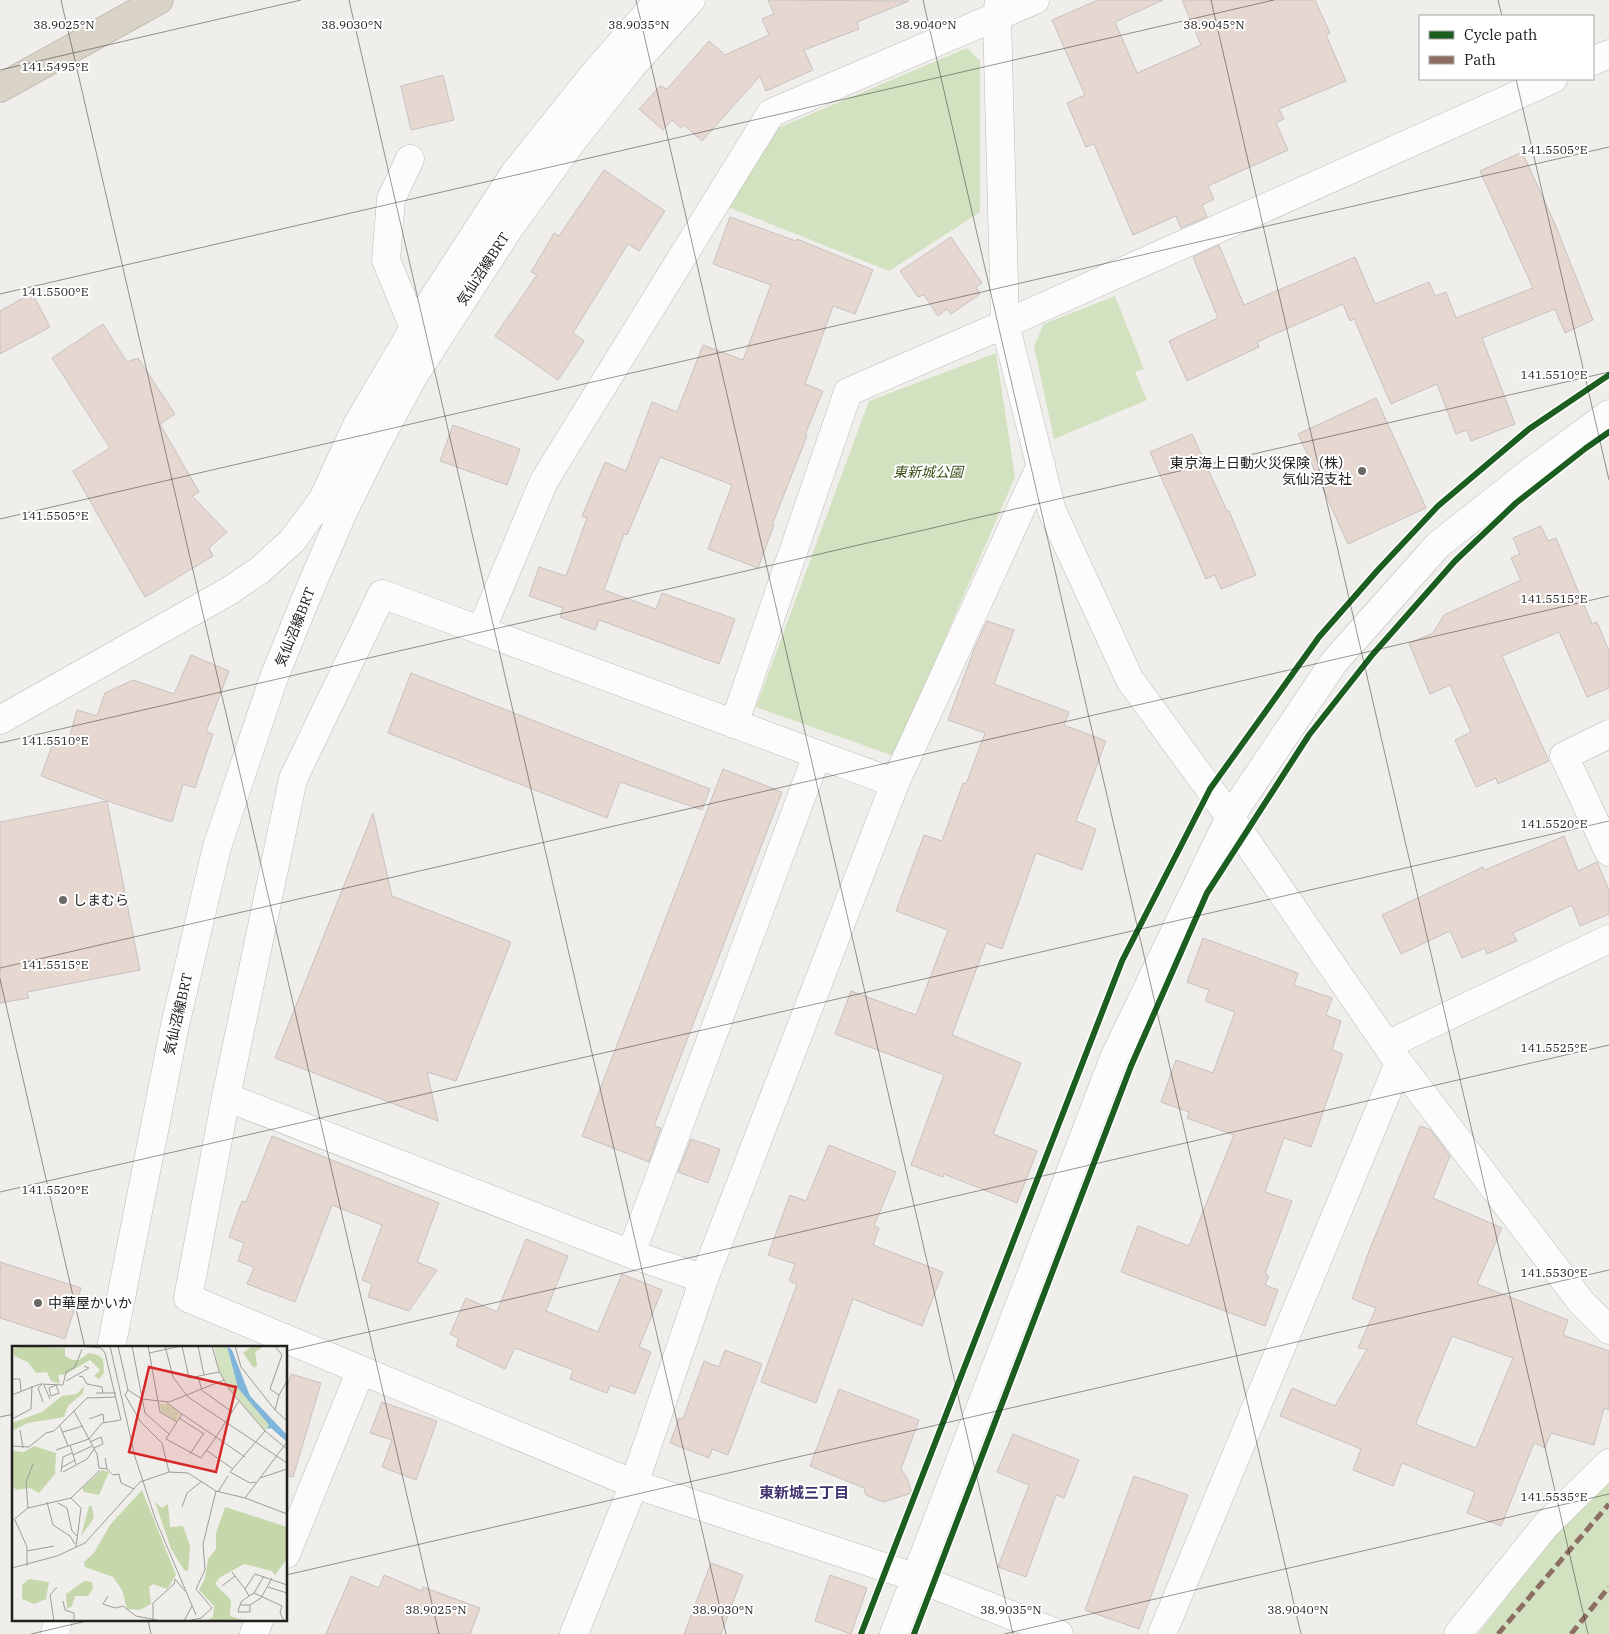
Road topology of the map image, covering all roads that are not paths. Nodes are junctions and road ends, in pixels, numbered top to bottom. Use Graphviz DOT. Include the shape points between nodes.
graph roads {
  1 [pos="159,0"];
  2 [pos="659,0"];
  3 [pos="691,0"];
  4 [pos="1035,0"];
  5 [pos="998,8"];
  6 [pos="1609,54"];
  7 [pos="1594,61"];
  8 [pos="1551,80"];
  9 [pos="0,88"];
  10 [pos="410,159"];
  11 [pos="1005,324"];
  12 [pos="414,328"];
  13 [pos="1609,414"];
  14 [pos="1041,465"];
  15 [pos="481,631"];
  16 [pos="0,720"];
  17 [pos="734,724"];
  18 [pos="1609,734"];
  19 [pos="817,755"];
  20 [pos="895,784"];
  21 [pos="1230,817"];
  22 [pos="1609,852"];
  23 [pos="1609,939"];
  24 [pos="1393,1054"];
  25 [pos="226,1097"];
  26 [pos="631,1254"];
  27 [pos="704,1279"];
  28 [pos="1609,1330"];
  29 [pos="111,1346"];
  30 [pos="361,1370"];
  31 [pos="1609,1462"];
  32 [pos="634,1484"];
  33 [pos="288,1549"];
  34 [pos="917,1578"];
  35 [pos="258,1622"];
  36 [pos="254,1634"];
  37 [pos="574,1634"];
  38 [pos="894,1634"];
  39 [pos="1059,1634"];
  40 [pos="1162,1634"];
  41 [pos="1458,1634"];
  1 -- 9 [label="highway"];
  2 -- 12 [label="street" via="594,74 514,174"];
  3 -- 29 [label="street, 気仙沼線BRT" via="632,66 510,227 413,377 343,512 274,680 217,847 175,1025"];
  4 -- 5 [label="street"];
  5 -- 11 [label="street"];
  5 -- 15 [label="street" via="771,112 544,480"];
  6 -- 7 [label="street"];
  8 -- 11 [label="street"];
  10 -- 12 [label="street" via="391,199 386,260"];
  11 -- 14 [label="street"];
  11 -- 17 [label="street" via="848,392"];
  12 -- 16 [label="street" via="357,425 323,499 292,541 260,570 229,591"];
  13 -- 21 [label="street" via="1438,545 1334,662"];
  14 -- 20 [label="street"];
  14 -- 21 [label="street" via="1052,511 1130,680"];
  15 -- 17 [label="street"];
  15 -- 25 [label="street" via="382,594 293,779"];
  17 -- 19 [label="street"];
  18 -- 22 [label="street" via="1564,756"];
  19 -- 20 [label="street"];
  19 -- 26 [label="street"];
  20 -- 27 [label="street"];
  21 -- 24 [label="street"];
  21 -- 34 [label="street" via="1114,1058"];
  23 -- 24 [label="street"];
  24 -- 28 [label="street" via="1582,1304"];
  24 -- 40 [label="street"];
  25 -- 26 [label="street"];
  25 -- 30 [label="street" via="188,1298"];
  26 -- 27 [label="street"];
  27 -- 32 [label="street"];
  30 -- 32 [label="street"];
  30 -- 33 [label="street"];
  31 -- 41 [label="street" via="1546,1525"];
  32 -- 34 [label="street"];
  32 -- 37 [label="street"];
  34 -- 38 [label="street"];
  34 -- 39 [label="street"];
  35 -- 36 [label="street"];
}
